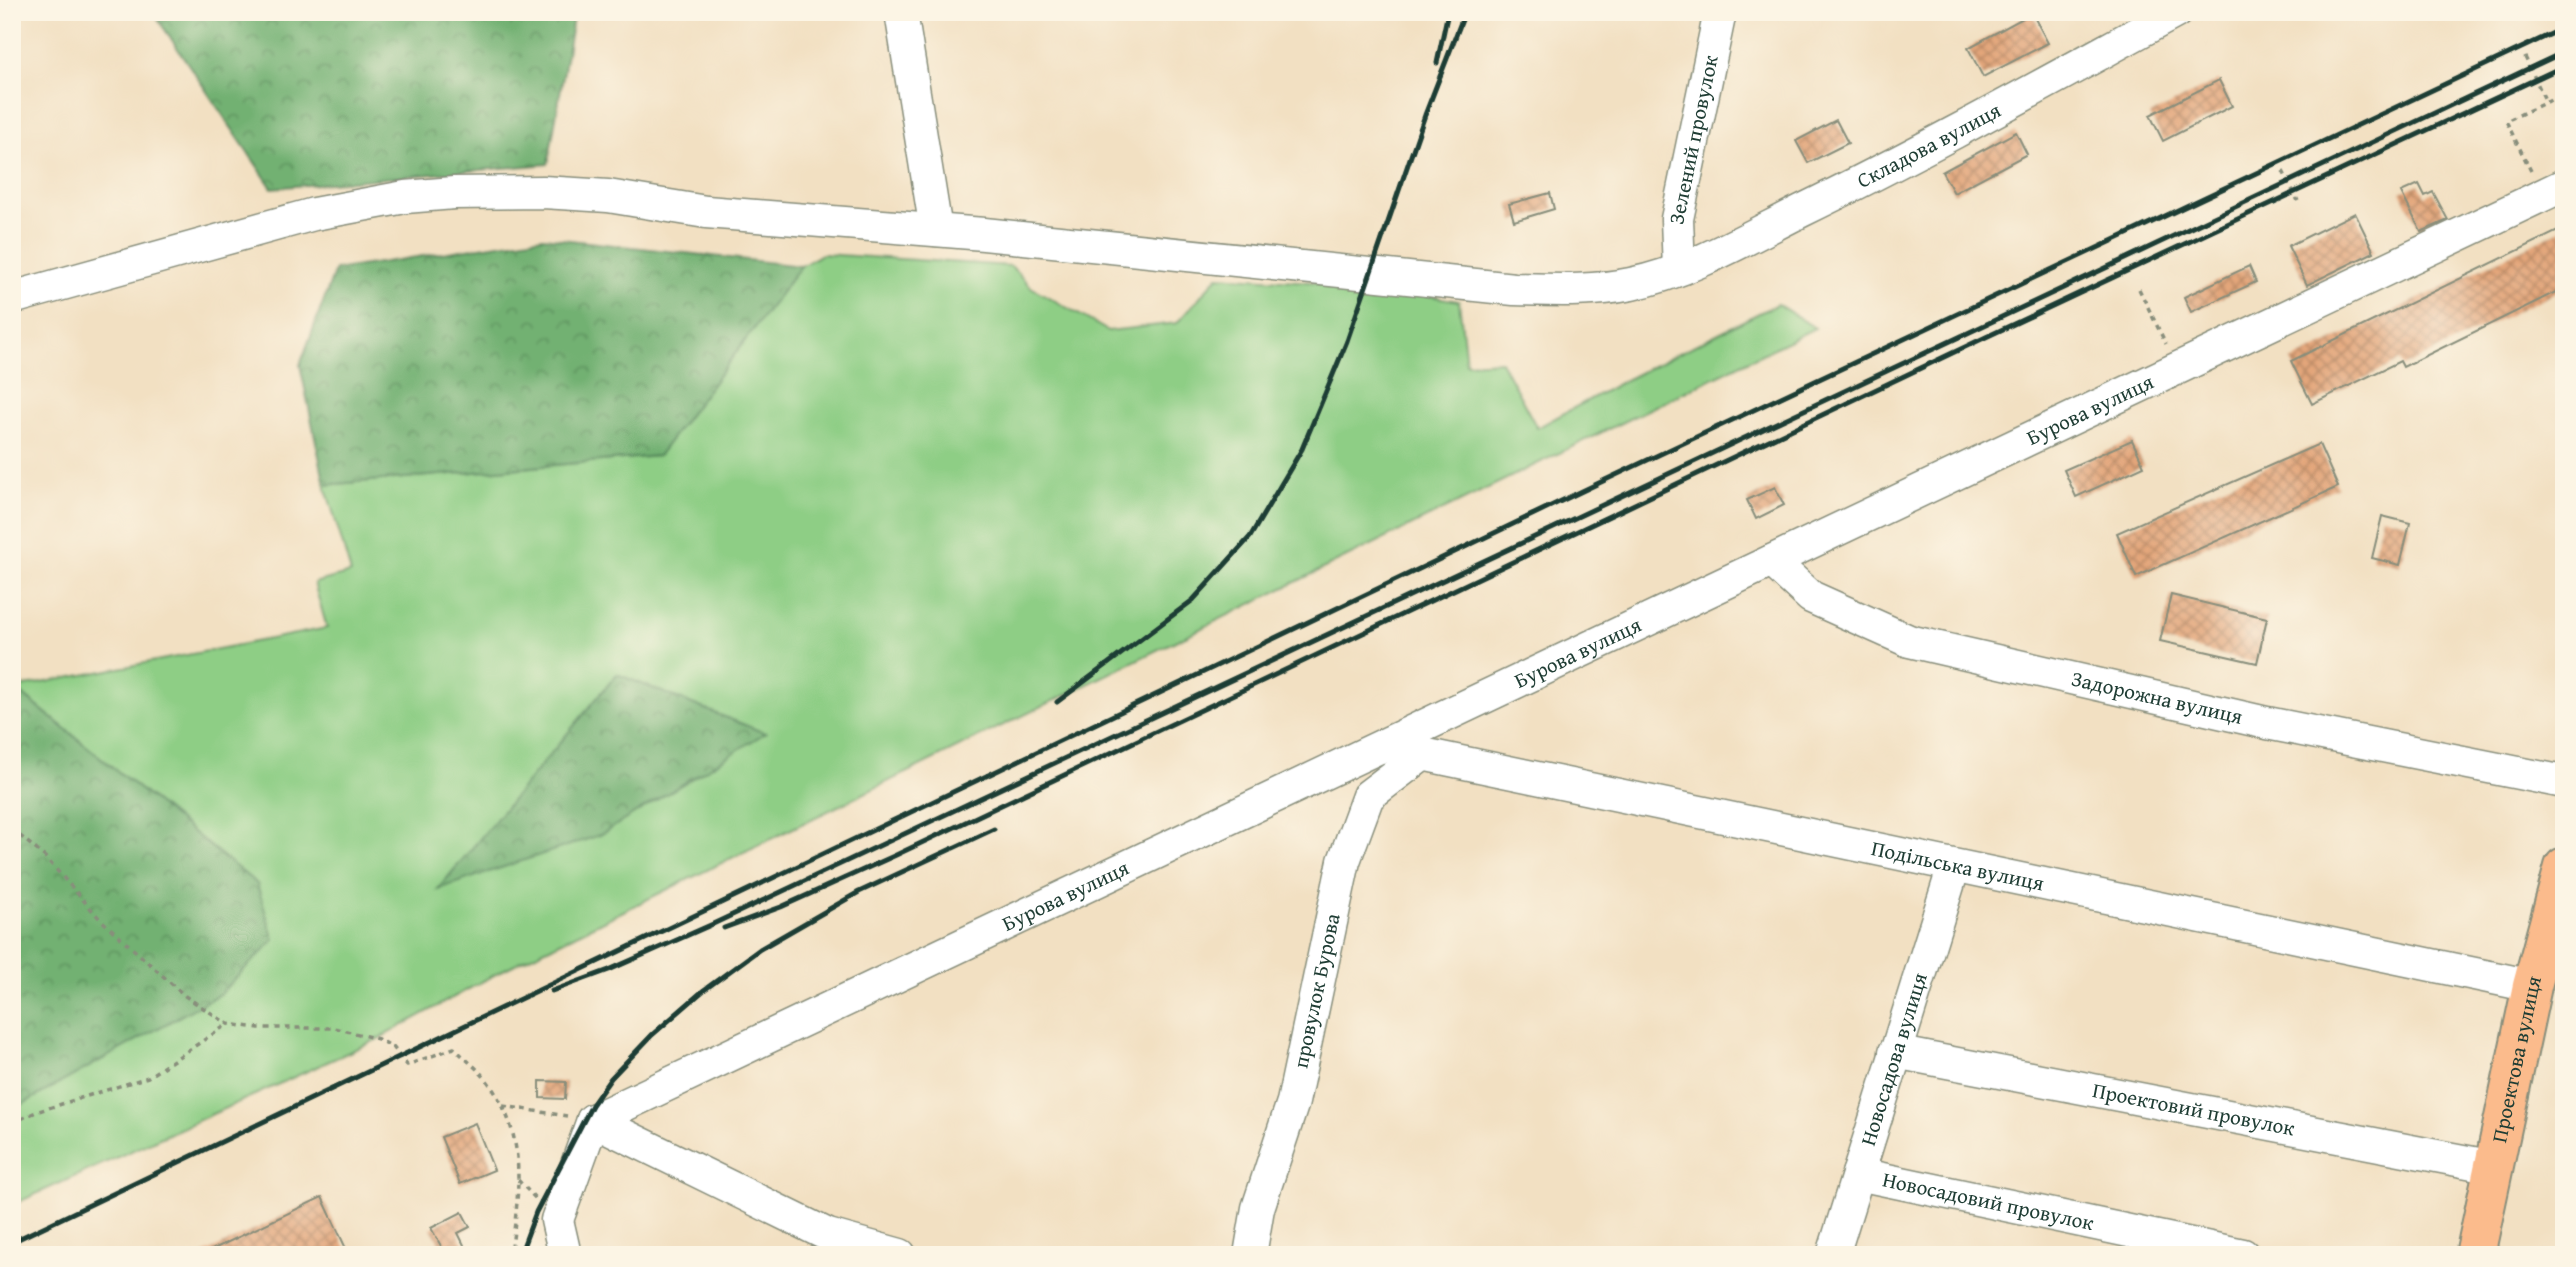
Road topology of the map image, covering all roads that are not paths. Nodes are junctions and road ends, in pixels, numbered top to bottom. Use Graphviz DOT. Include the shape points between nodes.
graph roads {
  1 [pos="901,12"];
  2 [pos="1720,12"];
  3 [pos="2176,12"];
  4 [pos="2553,190"];
  5 [pos="936,230"];
  6 [pos="1679,269"];
  7 [pos="12,298"];
  8 [pos="1772,561"];
  9 [pos="1384,746"];
  10 [pos="1423,754"];
  11 [pos="2564,782"];
  12 [pos="1954,866"];
  13 [pos="2562,878"];
  14 [pos="2532,986"];
  15 [pos="1895,1052"];
  16 [pos="593,1120"];
  17 [pos="2494,1167"];
  18 [pos="1858,1174"];
  19 [pos="832,1245"];
  20 [pos="565,1255"];
  21 [pos="900,1255"];
  22 [pos="1250,1255"];
  23 [pos="1833,1255"];
  24 [pos="2243,1255"];
  25 [pos="2475,1255"];
  1 -- 5 [label="street"];
  2 -- 6 [label="street, Зелений провулок" via="1677,219"];
  3 -- 6 [label="street, Складова вулиця" via="1881,172"];
  4 -- 8 [label="street, Бурова вулиця"];
  5 -- 6 [label="street, Складова вулиця" via="1514,289 1593,290 1634,284"];
  5 -- 7 [label="street, Складова вулиця" via="706,212 608,196 454,193 314,214"];
  8 -- 9 [label="street, Бурова вулиця"];
  8 -- 11 [label="street, Задорожна вулиця" via="1811,597 1909,641 2267,723"];
  9 -- 10 [label="street, Подільська вулиця"];
  9 -- 16 [label="street, Бурова вулиця"];
  10 -- 12 [label="street, Подільська вулиця"];
  10 -- 22 [label="street, провулок Бурова" via="1368,796 1344,861 1293,1102 1258,1208"];
  12 -- 14 [label="street, Подільська вулиця"];
  12 -- 15 [label="street, Новосадова вулиця"];
  13 -- 14 [label="main road, Проектова вулиця"];
  14 -- 17 [label="main road, Проектова вулиця"];
  15 -- 17 [label="street, Проектовий провулок"];
  15 -- 18 [label="street, Новосадова вулиця"];
  16 -- 19 [label="street"];
  16 -- 20 [label="street" via="557,1220"];
  17 -- 25 [label="main road, Проектова вулиця"];
  18 -- 23 [label="street, Новосадова вулиця"];
  18 -- 24 [label="street, Новосадовий провулок"];
  19 -- 21 [label="street"];
}
